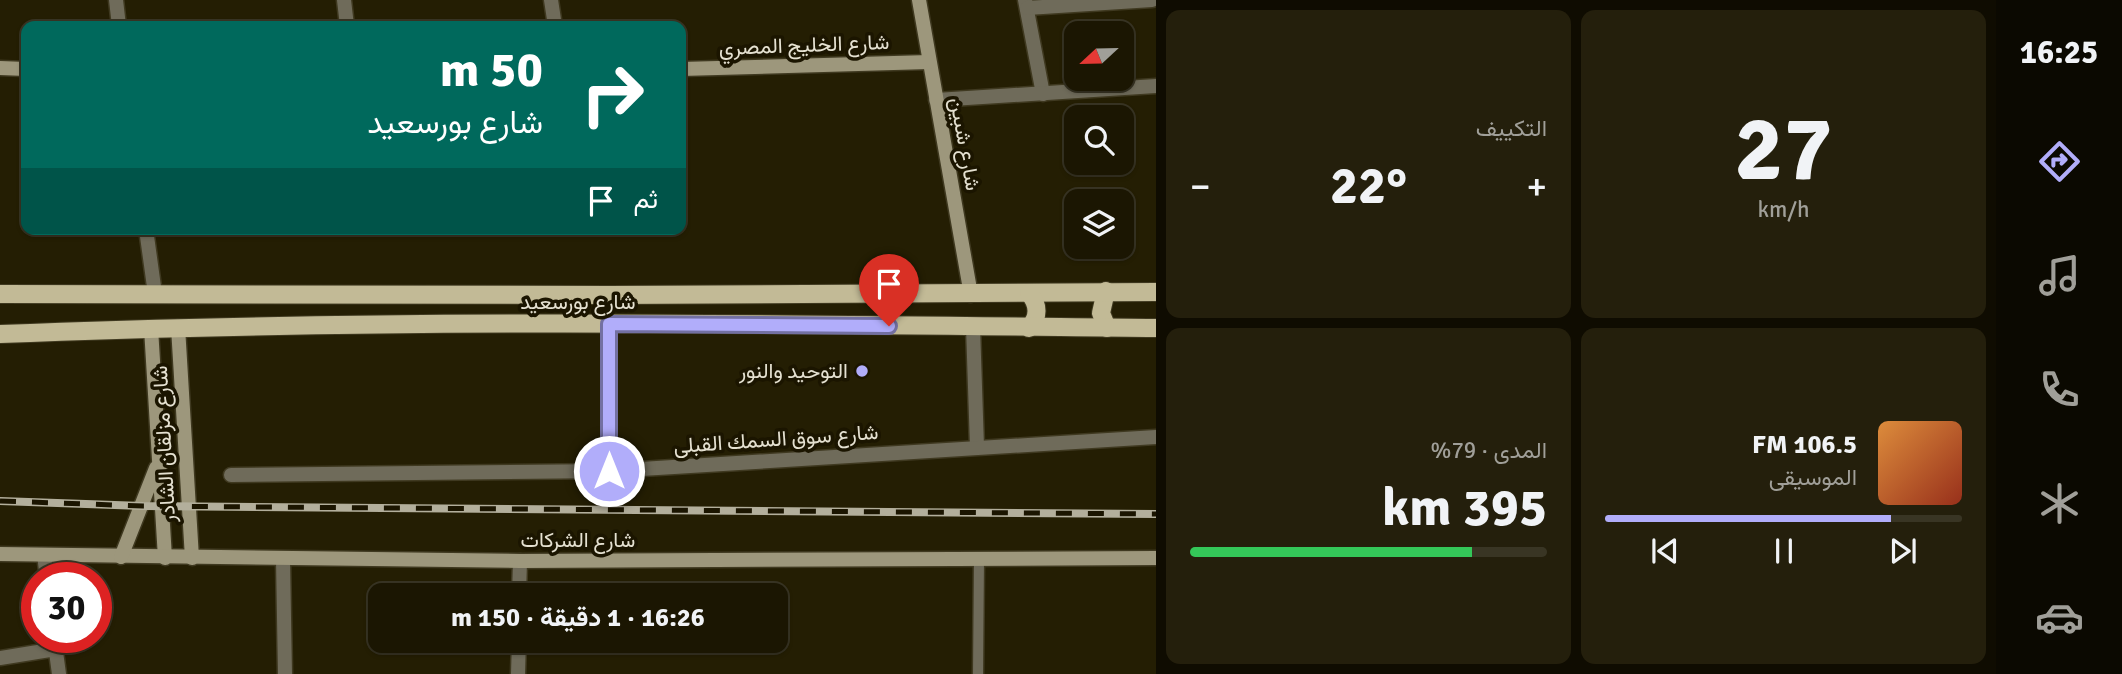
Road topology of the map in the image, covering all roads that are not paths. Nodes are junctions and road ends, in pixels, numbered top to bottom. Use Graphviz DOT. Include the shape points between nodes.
graph roads {
  1 [pos="116,0"];
  2 [pos="344,0"];
  3 [pos="551,0"];
  4 [pos="919,0"];
  5 [pos="1152,0"];
  6 [pos="1026,4"];
  7 [pos="118,21"];
  8 [pos="346,21"];
  9 [pos="554,21"];
  10 [pos="929,62"];
  11 [pos="0,68"];
  12 [pos="21,69"];
  13 [pos="686,69"];
  14 [pos="1156,86"];
  15 [pos="1043,93"];
  16 [pos="936,100"];
  17 [pos="147,235"];
  18 [pos="1106,291"];
  19 [pos="1156,292"];
  20 [pos="1029,293"];
  21 [pos="0,294"];
  22 [pos="155,294"];
  23 [pos="971,295"];
  24 [pos="609,324"];
  25 [pos="178,327"];
  26 [pos="973,327"];
  27 [pos="151,328"];
  28 [pos="1029,328"];
  29 [pos="1107,328"];
  30 [pos="1156,328"];
  31 [pos="0,334"];
  32 [pos="156,406"];
  33 [pos="183,406"];
  34 [pos="1156,437"];
  35 [pos="977,447"];
  36 [pos="159,457"];
  37 [pos="609,471"];
  38 [pos="231,475"];
  39 [pos="0,554"];
  40 [pos="44,555"];
  41 [pos="121,557"];
  42 [pos="165,558"];
  43 [pos="192,558"];
  44 [pos="1156,558"];
  45 [pos="979,559"];
  46 [pos="283,560"];
  47 [pos="520,561"];
  48 [pos="45,562"];
  49 [pos="519,583"];
  50 [pos="21,652"];
  51 [pos="56,653"];
  52 [pos="519,653"];
  53 [pos="0,658"];
  54 [pos="59,674"];
  55 [pos="285,674"];
  56 [pos="518,674"];
  57 [pos="978,674"];
  1 -- 7 [label="street"];
  2 -- 8 [label="street"];
  3 -- 9 [label="street"];
  4 -- 10 [label="street, شارع شبين"];
  5 -- 6 [label="street"];
  6 -- 15 [label="street"];
  10 -- 13 [label="street, شارع الخليج المصري"];
  10 -- 16 [label="street, شارع شبين"];
  11 -- 12 [label="street"];
  14 -- 15 [label="street"];
  15 -- 16 [label="street"];
  16 -- 23 [label="street, شارع شبين"];
  17 -- 22 [label="street"];
  18 -- 19 [label="main road, شارع بورسعيد"];
  18 -- 20 [label="main road, شارع بورسعيد"];
  18 -- 29 [label="main road" via="1101,313"];
  20 -- 23 [label="main road, شارع بورسعيد"];
  20 -- 28 [label="main road" via="1037,315"];
  21 -- 22 [label="main road, شارع بورسعيد"];
  22 -- 23 [label="main road, شارع بورسعيد"];
  24 -- 25 [label="main road, شارع بورسعيد"];
  24 -- 26 [label="main road, شارع بورسعيد"];
  24 -- 37 [label="street"];
  25 -- 27 [label="main road, شارع بورسعيد"];
  25 -- 33 [label="street, شارع مزلقان الشادر"];
  26 -- 28 [label="main road, شارع بورسعيد"];
  26 -- 35 [label="street"];
  27 -- 31 [label="main road, شارع بورسعيد"];
  27 -- 32 [label="street, شارع مزلقان الشادر"];
  28 -- 29 [label="main road, شارع بورسعيد"];
  29 -- 30 [label="main road, شارع بورسعيد"];
  32 -- 33 [label="street"];
  32 -- 36 [label="street, شارع مزلقان الشادر"];
  33 -- 43 [label="street, شارع مزلقان الشادر"];
  34 -- 35 [label="street, شارع سوق السمك القبلى"];
  35 -- 37 [label="street, شارع سوق السمك القبلى"];
  36 -- 41 [label="street"];
  36 -- 42 [label="street, شارع مزلقان الشادر"];
  37 -- 38 [label="street, شارع سوق السمك القبلى"];
  39 -- 40 [label="street, شارع الشركات"];
  40 -- 41 [label="street, شارع الشركات"];
  40 -- 48 [label="street"];
  41 -- 42 [label="street, شارع الشركات"];
  42 -- 43 [label="street, شارع الشركات"];
  43 -- 46 [label="street, شارع الشركات"];
  44 -- 45 [label="street, شارع الشركات"];
  45 -- 47 [label="street, شارع الشركات"];
  45 -- 57 [label="lane"];
  46 -- 47 [label="street, شارع الشركات"];
  46 -- 55 [label="street"];
  47 -- 49 [label="street"];
  50 -- 53 [label="street"];
  51 -- 54 [label="street"];
  52 -- 56 [label="street"];
}
